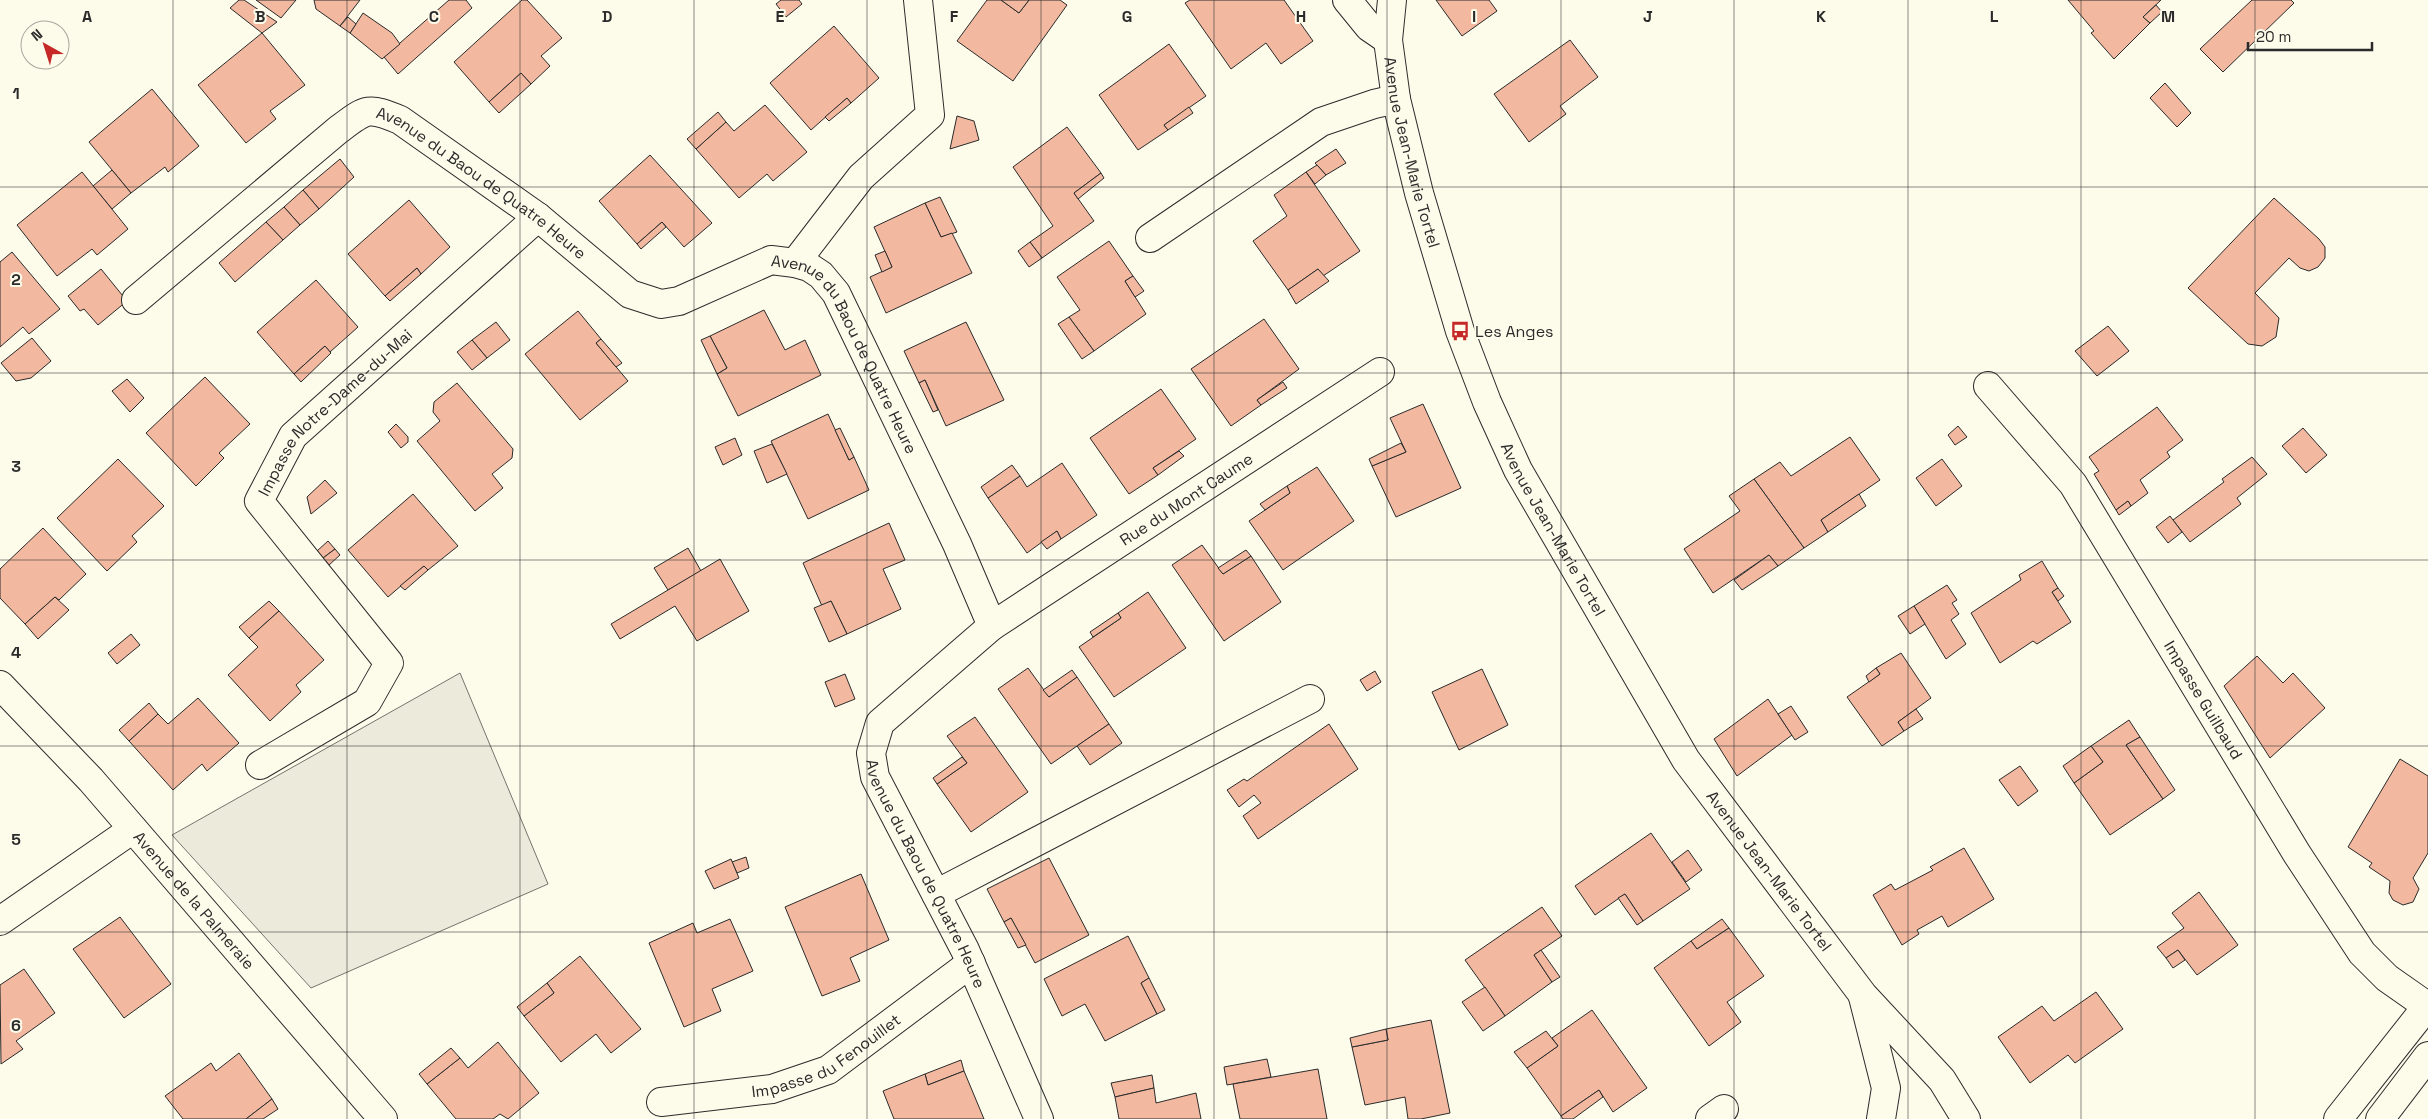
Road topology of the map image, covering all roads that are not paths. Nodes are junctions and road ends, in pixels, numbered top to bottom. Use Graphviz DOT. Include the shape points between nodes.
graph roads {
  1 [pos="918,0"];
  2 [pos="1347,0"];
  3 [pos="1392,0"];
  4 [pos="1388,40"];
  5 [pos="1396,99"];
  6 [pos="538,217"];
  7 [pos="1150,238"];
  8 [pos="795,262"];
  9 [pos="136,300"];
  10 [pos="1380,372"];
  11 [pos="1988,386"];
  12 [pos="992,626"];
  13 [pos="0,686"];
  14 [pos="1310,698"];
  15 [pos="260,765"];
  16 [pos="133,829"];
  17 [pos="936,894"];
  18 [pos="0,921"];
  19 [pos="971,963"];
  20 [pos="1863,995"];
  21 [pos="2428,1006"];
  22 [pos="2428,1056"];
  23 [pos="661,1102"];
  24 [pos="383,1119"];
  25 [pos="1039,1119"];
  26 [pos="1881,1119"];
  27 [pos="1966,1119"];
  28 [pos="2338,1119"];
  29 [pos="2380,1119"];
  1 -- 8 [label="main road" via="930,115 861,177"];
  2 -- 4 [label="main road" via="1369,27"];
  3 -- 4 [label="main road, Avenue Jean-Marie Tortel"];
  4 -- 5 [label="main road, Avenue Jean-Marie Tortel"];
  5 -- 7 [label="main road" via="1321,122"];
  5 -- 20 [label="main road, Avenue Jean-Marie Tortel" via="1419,193 1460,331 1518,470 1686,760"];
  6 -- 8 [label="main road, Avenue du Baou de Quatre Heure" via="630,294 661,304 679,302 771,260"];
  6 -- 9 [label="main road, Avenue du Baou de Quatre Heure" via="400,120 378,110 361,112"];
  6 -- 15 [label="main road, Impasse Notre-Dame-du-Mai" via="293,436 259,501 389,663 367,702"];
  8 -- 12 [label="main road, Avenue du Baou de Quatre Heure" via="821,275 836,293 957,544"];
  10 -- 12 [label="main road, Rue du Mont Caume"];
  11 -- 21 [label="main road, Impasse Guilbaud" via="2073,484 2296,854 2362,953 2387,978"];
  12 -- 17 [label="main road, Avenue du Baou de Quatre Heure" via="880,723 872,753 875,777"];
  13 -- 16 [label="main road, Avenue de la Palmeraie" via="91,780"];
  14 -- 17 [label="main road"];
  16 -- 18 [label="main road"];
  16 -- 24 [label="main road, Avenue de la Palmeraie"];
  17 -- 19 [label="main road, Avenue du Baou de Quatre Heure"];
  19 -- 23 [label="main road, Impasse du Fenouillet" via="828,1070 772,1089"];
  19 -- 25 [label="main road, Avenue du Baou de Quatre Heure"];
  20 -- 26 [label="main road, Avenue Jean-Marie Tortel" via="1886,1088"];
  20 -- 27 [label="main road, Avenue Jean-Marie Tortel" via="1942,1080"];
  21 -- 28 [label="main road"];
  22 -- 29 [label="main road"];
}
